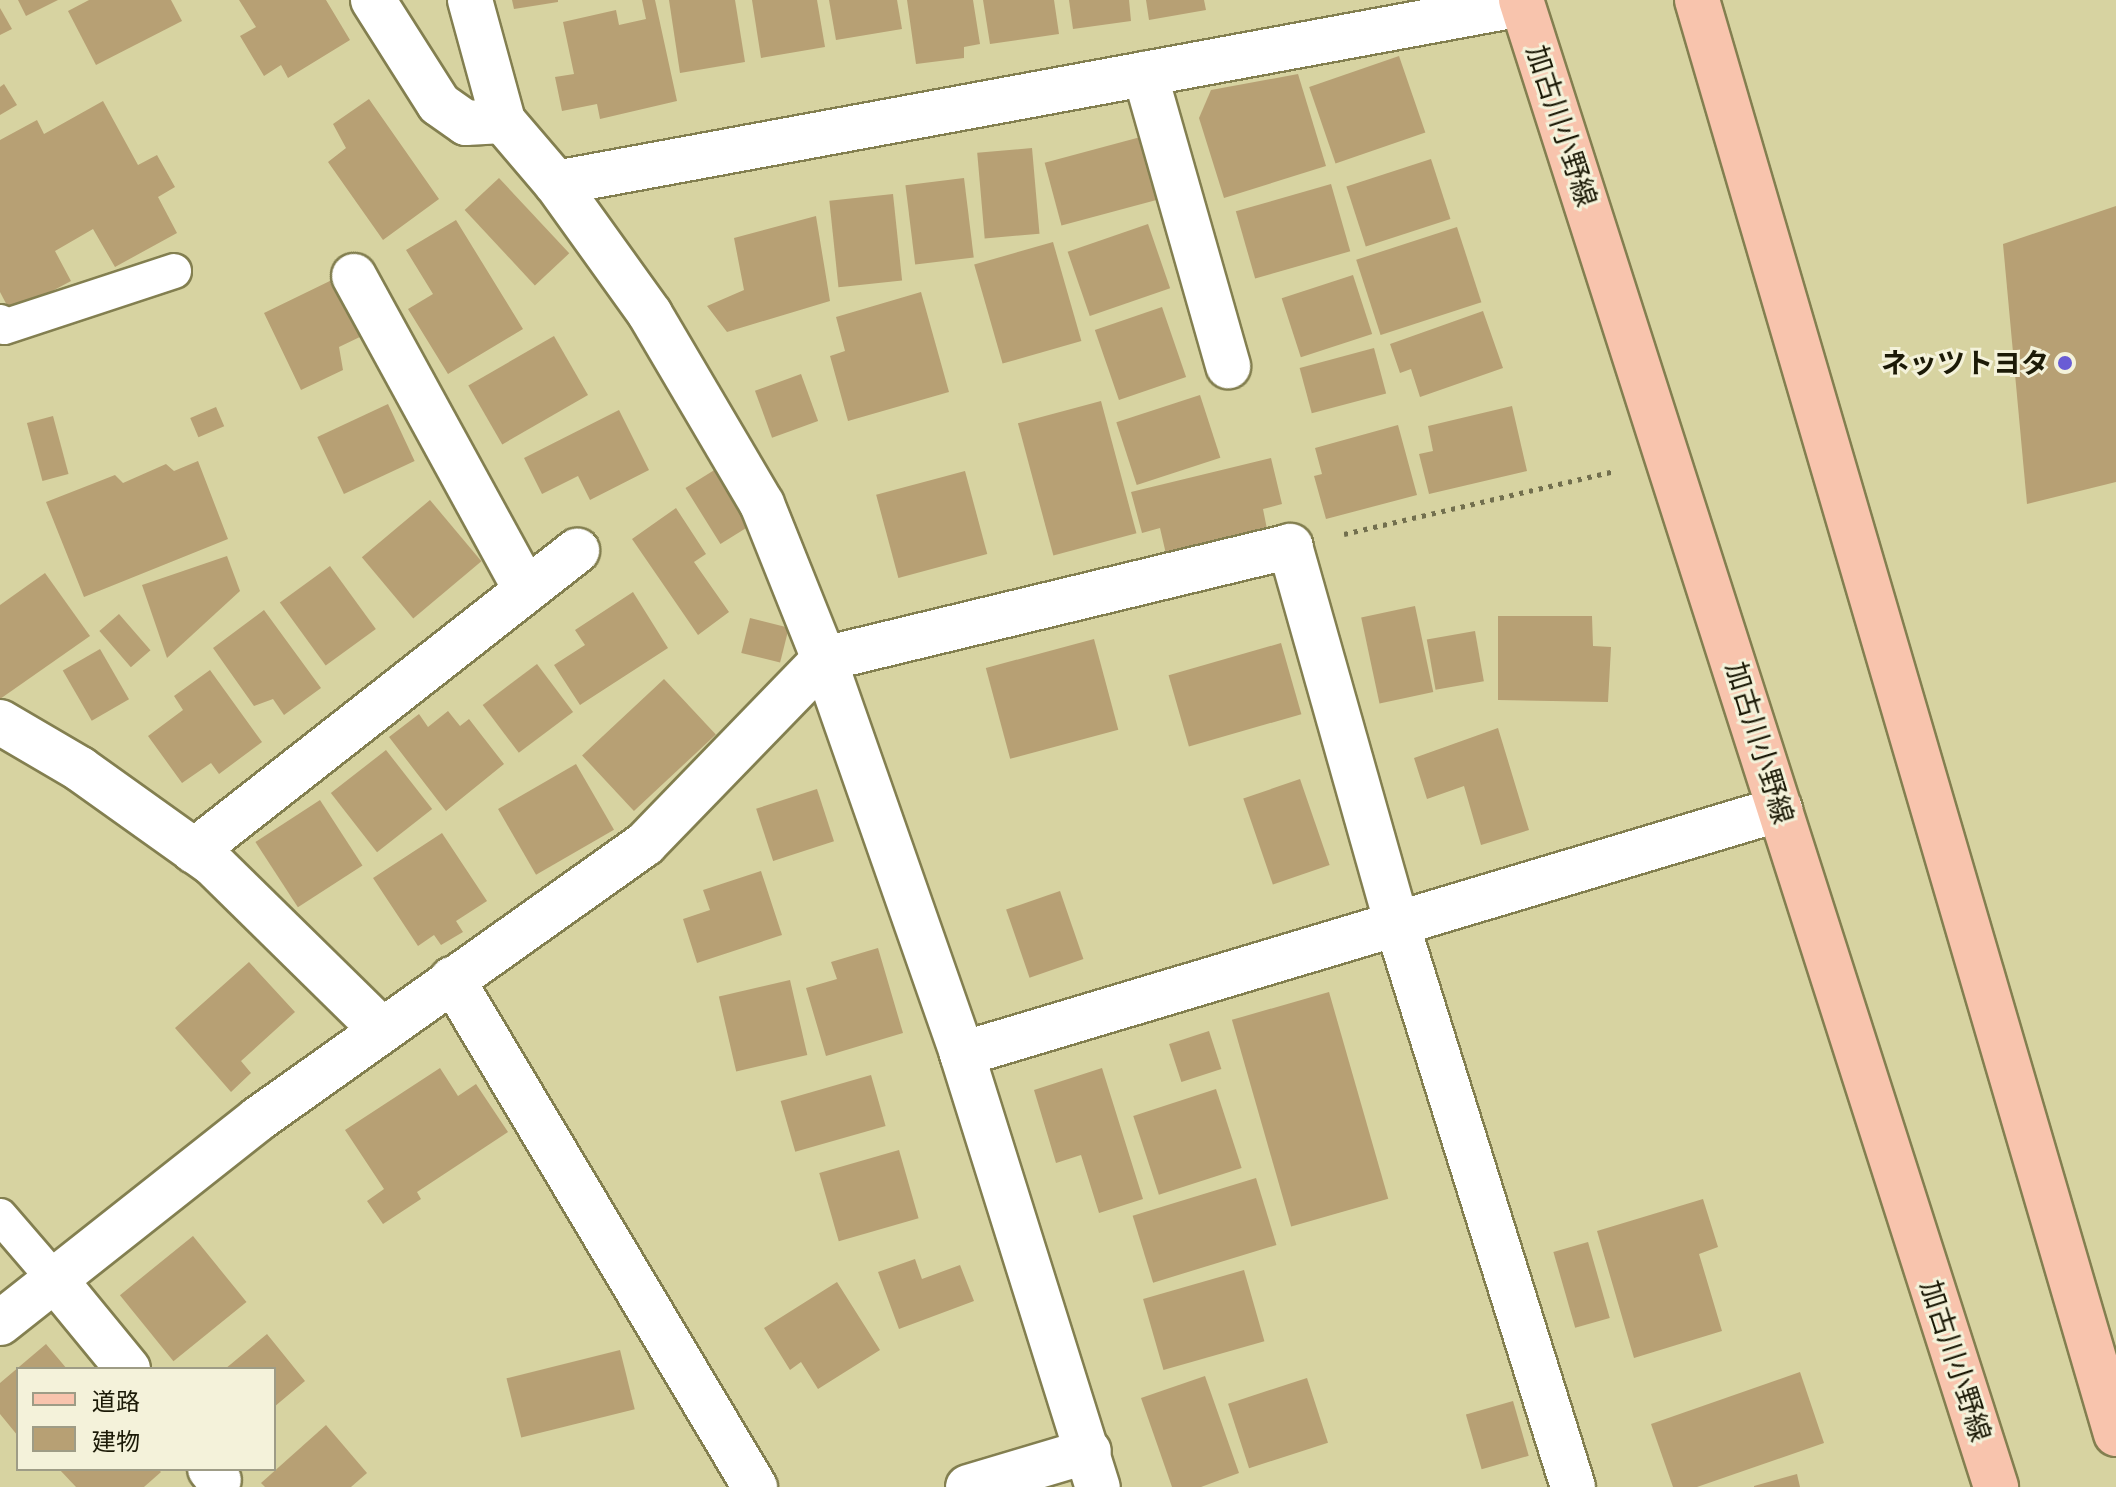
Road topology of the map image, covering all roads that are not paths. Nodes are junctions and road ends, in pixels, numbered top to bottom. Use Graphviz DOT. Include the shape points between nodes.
graph roads {
  1 [pos="373,0"];
  2 [pos="470,0"];
  3 [pos="1697,0"];
  4 [pos="1522,2"];
  5 [pos="1145,74"];
  6 [pos="503,121"];
  7 [pos="556,183"];
  8 [pos="174,271"];
  9 [pos="354,276"];
  10 [pos="0,322"];
  11 [pos="1228,366"];
  12 [pos="577,551"];
  13 [pos="526,590"];
  14 [pos="824,659"];
  15 [pos="0,722"];
  16 [pos="1780,809"];
  17 [pos="194,851"];
  18 [pos="1396,921"];
  19 [pos="452,979"];
  20 [pos="381,1029"];
  21 [pos="962,1054"];
  22 [pos="0,1216"];
  23 [pos="55,1280"];
  24 [pos="0,1323"];
  25 [pos="126,1367"];
  26 [pos="2116,1434"];
  27 [pos="1094,1469"];
  28 [pos="755,1487"];
  29 [pos="968,1487"];
  30 [pos="1573,1487"];
  31 [pos="1996,1487"];
  1 -- 6 [label="street" via="439,104 466,123"];
  2 -- 6 [label="street"];
  3 -- 26 [label="main road"];
  4 -- 5 [label="street"];
  4 -- 16 [label="main road, 加古川小野線"];
  5 -- 7 [label="street"];
  5 -- 11 [label="street"];
  6 -- 7 [label="street"];
  7 -- 14 [label="street" via="650,314 762,504"];
  8 -- 10 [label="lane" via="4,327"];
  9 -- 13 [label="street"];
  12 -- 13 [label="street"];
  13 -- 17 [label="street"];
  14 -- 18 [label="street" via="1290,546"];
  14 -- 19 [label="street" via="645,844"];
  14 -- 21 [label="street"];
  15 -- 17 [label="street" via="80,769"];
  16 -- 18 [label="street"];
  16 -- 31 [label="main road, 加古川小野線"];
  17 -- 20 [label="street"];
  18 -- 21 [label="street"];
  18 -- 30 [label="street"];
  19 -- 20 [label="street"];
  19 -- 28 [label="street"];
  20 -- 23 [label="street"];
  21 -- 27 [label="street"];
  22 -- 23 [label="lane"];
  23 -- 24 [label="street"];
  23 -- 25 [label="street"];
  27 -- 29 [label="street"];
}
